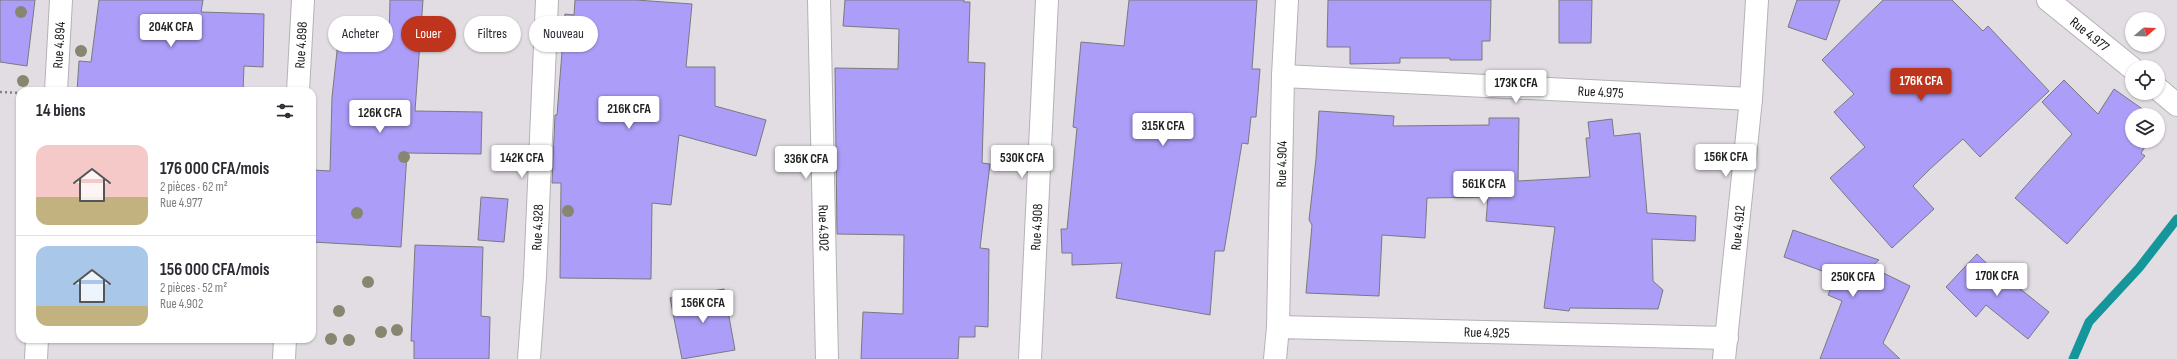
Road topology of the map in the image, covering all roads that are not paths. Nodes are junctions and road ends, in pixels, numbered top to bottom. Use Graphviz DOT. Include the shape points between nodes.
graph roads {
  1 [pos="61,0"];
  2 [pos="303,0"];
  3 [pos="547,0"];
  4 [pos="819,0"];
  5 [pos="1047,0"];
  6 [pos="1287,0"];
  7 [pos="1757,0"];
  8 [pos="2048,0"];
  9 [pos="2125,62"];
  10 [pos="1283,76"];
  11 [pos="56,87"];
  12 [pos="298,87"];
  13 [pos="2165,95"];
  14 [pos="1751,99"];
  15 [pos="2177,105"];
  16 [pos="1278,327"];
  17 [pos="38,343"];
  18 [pos="286,343"];
  19 [pos="1725,348"];
  20 [pos="36,359"];
  21 [pos="284,359"];
  22 [pos="529,359"];
  23 [pos="827,359"];
  24 [pos="1030,359"];
  25 [pos="1275,359"];
  1 -- 11 [label="street, Rue 4.894"];
  2 -- 12 [label="street, Rue 4.898"];
  3 -- 22 [label="street, Rue 4.928" via="536,268"];
  4 -- 23 [label="street, Rue 4.902"];
  5 -- 24 [label="street, Rue 4.908"];
  6 -- 10 [label="street, Rue 4.904"];
  7 -- 14 [label="street, Rue 4.912"];
  8 -- 9 [label="street, Rue 4.977"];
  10 -- 14 [label="street, Rue 4.975"];
  10 -- 16 [label="street, Rue 4.904"];
  13 -- 15 [label="street"];
  14 -- 19 [label="street, Rue 4.912"];
  16 -- 19 [label="street, Rue 4.925"];
  16 -- 25 [label="street"];
  17 -- 20 [label="street"];
  18 -- 21 [label="street"];
}
